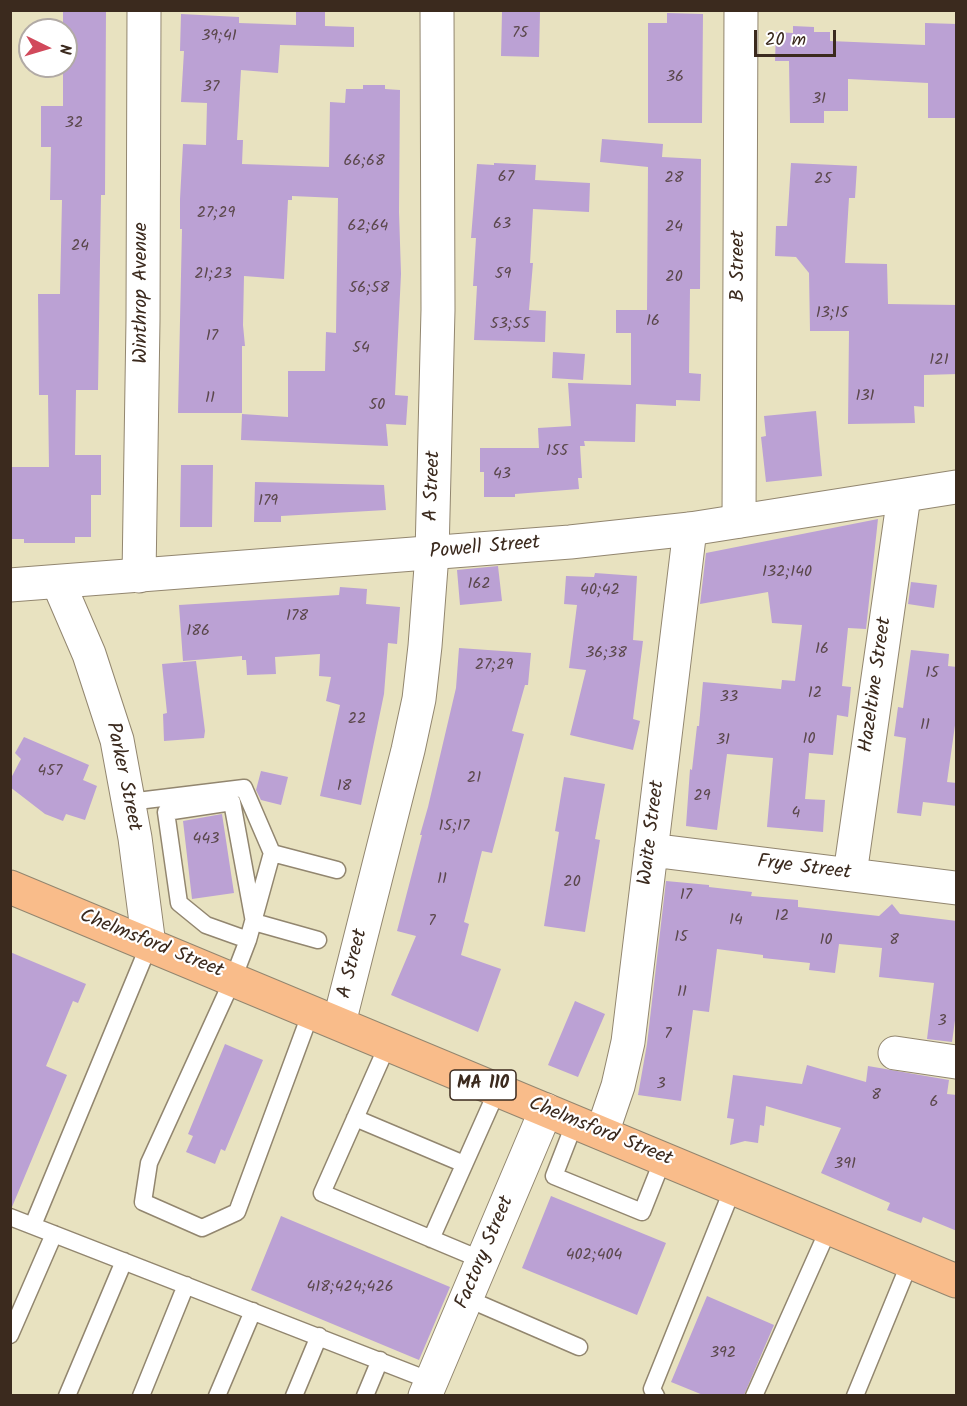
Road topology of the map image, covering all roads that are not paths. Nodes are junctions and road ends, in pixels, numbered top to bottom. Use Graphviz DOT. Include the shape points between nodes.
graph roads {
  1 [pos="144,10"];
  2 [pos="436,10"];
  3 [pos="741,10"];
  4 [pos="957,487"];
  5 [pos="904,496"];
  6 [pos="739,521"];
  7 [pos="690,529"];
  8 [pos="432,554"];
  9 [pos="139,576"];
  10 [pos="58,582"];
  11 [pos="10,585"];
  12 [pos="129,802"];
  13 [pos="651,850"];
  14 [pos="272,853"];
  15 [pos="337,870"];
  16 [pos="850,874"];
  17 [pos="10,887"];
  18 [pos="957,888"];
  19 [pos="254,922"];
  20 [pos="248,940"];
  21 [pos="318,940"];
  22 [pos="149,945"];
  23 [pos="233,979"];
  24 [pos="325,1018"];
  25 [pos="388,1044"];
  26 [pos="895,1053"];
  27 [pos="957,1062"];
  28 [pos="497,1091"];
  29 [pos="356,1118"];
  30 [pos="574,1122"];
  31 [pos="663,1159"];
  32 [pos="464,1164"];
  33 [pos="733,1188"];
  34 [pos="10,1217"];
  35 [pos="33,1226"];
  36 [pos="829,1228"];
  37 [pos="54,1234"];
  38 [pos="431,1239"];
  39 [pos="483,1260"];
  40 [pos="124,1261"];
  41 [pos="910,1262"];
  42 [pos="957,1281"];
  43 [pos="186,1285"];
  44 [pos="466,1298"];
  45 [pos="253,1311"];
  46 [pos="10,1335"];
  47 [pos="318,1336"];
  48 [pos="579,1347"];
  49 [pos="380,1360"];
  50 [pos="428,1388"];
  51 [pos="67,1395"];
  52 [pos="141,1395"];
  53 [pos="217,1395"];
  54 [pos="294,1395"];
  55 [pos="365,1395"];
  56 [pos="656,1395"];
  57 [pos="754,1395"];
  58 [pos="855,1395"];
  1 -- 9 [label="street, Winthrop Avenue"];
  2 -- 8 [label="street, A Street" via="438,310"];
  3 -- 6 [label="street, B Street"];
  4 -- 5 [label="street, Powell Street"];
  5 -- 6 [label="street, Powell Street"];
  5 -- 16 [label="street, Hazeltine Street"];
  6 -- 7 [label="street, Powell Street"];
  7 -- 8 [label="street, Powell Street"];
  7 -- 13 [label="street, Waite Street"];
  8 -- 9 [label="street, Powell Street"];
  8 -- 24 [label="street, A Street" via="419,699 408,750"];
  9 -- 10 [label="street, Powell Street"];
  10 -- 11 [label="street, Powell Street"];
  10 -- 12 [label="street, Parker Street" via="89,654 117,740"];
  12 -- 14 [label="lane" via="244,788"];
  12 -- 22 [label="street, Parker Street"];
  13 -- 16 [label="street, Frye Street"];
  13 -- 30 [label="street, Waite Street" via="628,1042 618,1086"];
  14 -- 15 [label="lane"];
  14 -- 19 [label="lane"];
  16 -- 18 [label="street, Frye Street"];
  17 -- 22 [label="main road, Chelmsford Street / MA 110"];
  19 -- 20 [label="lane"];
  19 -- 20 [label="lane" via="232,802 166,812 179,903 206,925"];
  19 -- 21 [label="lane"];
  20 -- 23 [label="lane"];
  22 -- 23 [label="main road, Chelmsford Street / MA 110"];
  22 -- 35 [label="lane"];
  23 -- 24 [label="main road, Chelmsford Street / MA 110"];
  23 -- 24 [label="lane" via="149,1163 143,1202 202,1228 237,1212 282,1094"];
  24 -- 25 [label="main road, Chelmsford Street / MA 110"];
  25 -- 28 [label="main road, Chelmsford Street / MA 110"];
  25 -- 29 [label="lane"];
  26 -- 27 [label="street"];
  28 -- 30 [label="main road, Chelmsford Street / MA 110"];
  28 -- 32 [label="lane"];
  29 -- 32 [label="lane"];
  29 -- 38 [label="lane" via="322,1193"];
  30 -- 31 [label="main road, Chelmsford Street / MA 110"];
  30 -- 31 [label="lane" via="554,1176 642,1212"];
  30 -- 39 [label="street, Factory Street"];
  31 -- 33 [label="main road, Chelmsford Street / MA 110"];
  32 -- 38 [label="lane"];
  33 -- 36 [label="main road, Chelmsford Street / MA 110"];
  33 -- 56 [label="lane" via="652,1389"];
  34 -- 35 [label="lane"];
  35 -- 37 [label="lane"];
  36 -- 41 [label="main road, Chelmsford Street / MA 110"];
  36 -- 57 [label="lane"];
  37 -- 40 [label="lane"];
  37 -- 46 [label="lane"];
  38 -- 39 [label="lane"];
  39 -- 44 [label="street, Factory Street"];
  40 -- 43 [label="lane"];
  40 -- 51 [label="lane"];
  41 -- 42 [label="main road, Chelmsford Street / MA 110"];
  41 -- 58 [label="lane"];
  43 -- 45 [label="lane"];
  43 -- 52 [label="lane"];
  44 -- 48 [label="lane"];
  44 -- 50 [label="street, Factory Street"];
  45 -- 47 [label="lane"];
  45 -- 53 [label="lane"];
  47 -- 49 [label="lane"];
  47 -- 54 [label="lane"];
  49 -- 50 [label="lane"];
  49 -- 55 [label="lane"];
}
